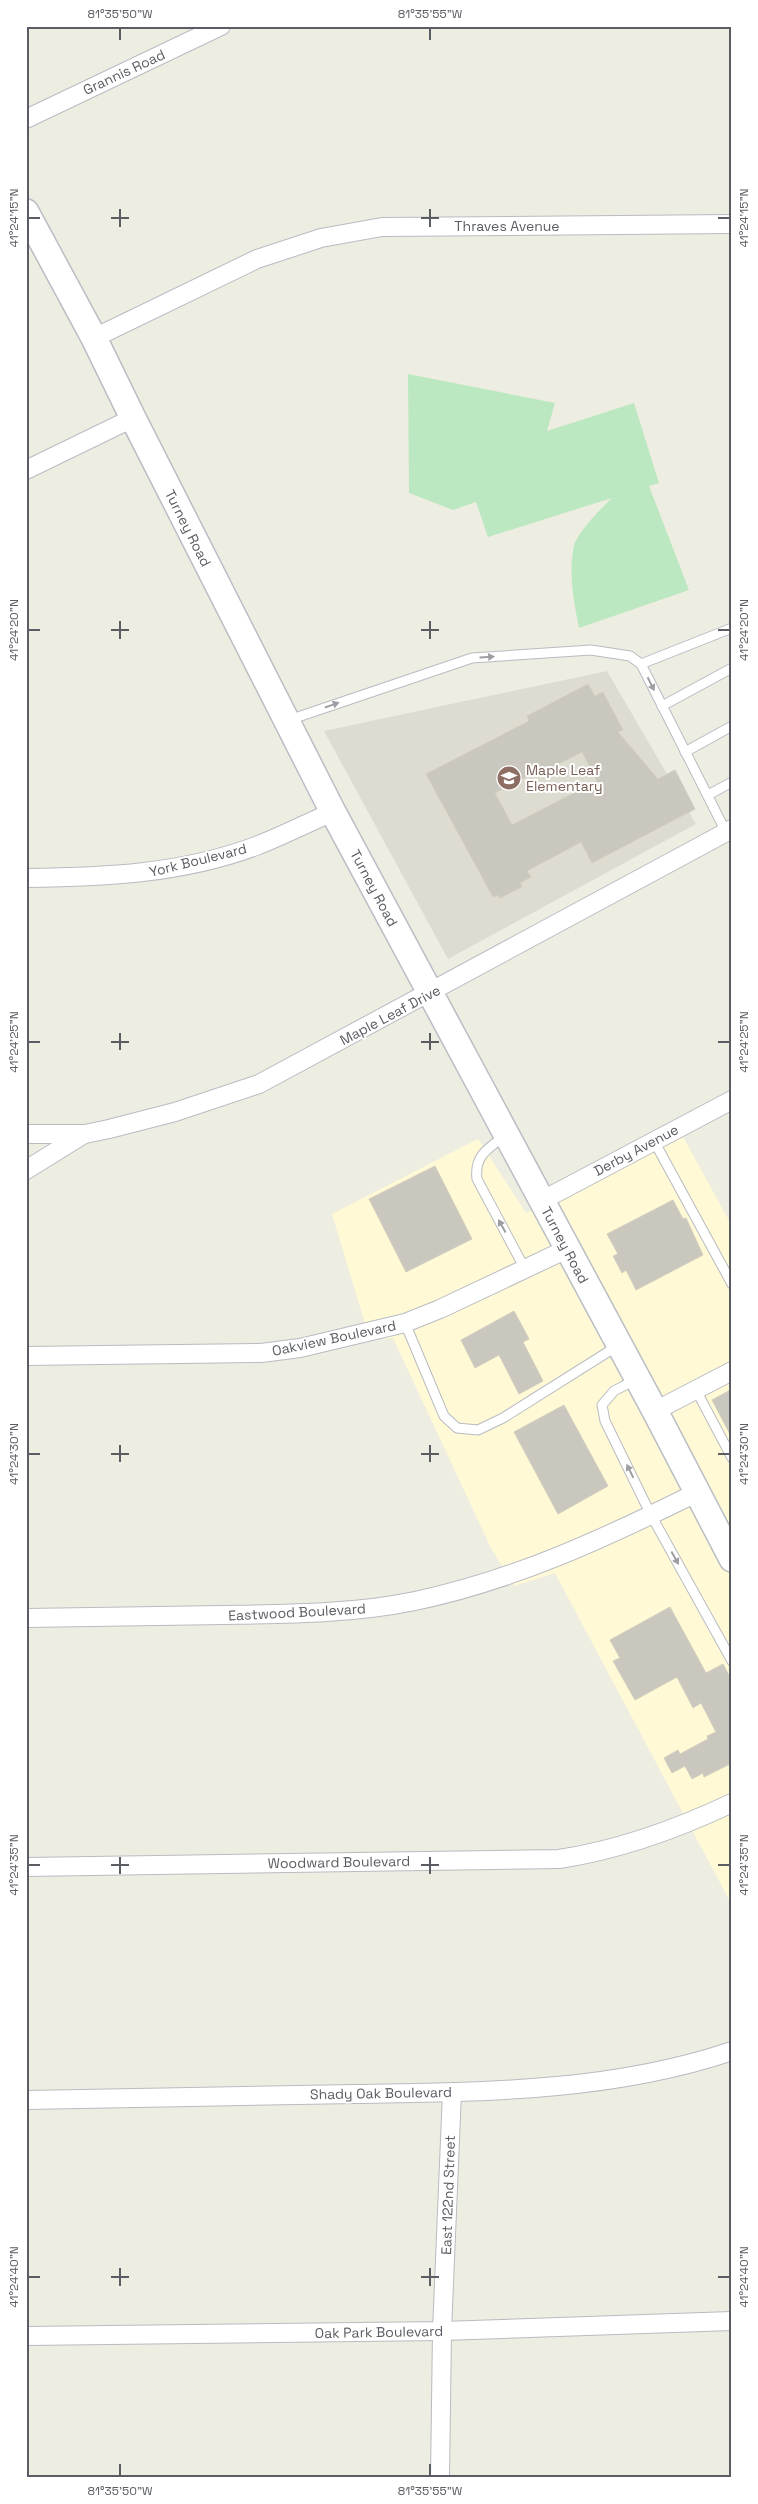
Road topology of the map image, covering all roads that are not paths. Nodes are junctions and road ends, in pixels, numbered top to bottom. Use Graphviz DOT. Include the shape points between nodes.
graph roads {
  1 [pos="221,26"];
  2 [pos="26,119"];
  3 [pos="26,212"];
  4 [pos="732,224"];
  5 [pos="94,338"];
  6 [pos="133,418"];
  7 [pos="26,470"];
  8 [pos="732,628"];
  9 [pos="641,664"];
  10 [pos="732,668"];
  11 [pos="662,706"];
  12 [pos="286,721"];
  13 [pos="732,726"];
  14 [pos="686,752"];
  15 [pos="732,782"];
  16 [pos="708,795"];
  17 [pos="333,812"];
  18 [pos="729,830"];
  19 [pos="26,878"];
  20 [pos="430,993"];
  21 [pos="732,1100"];
  22 [pos="26,1134"];
  23 [pos="85,1134"];
  24 [pos="506,1135"];
  25 [pos="654,1141"];
  26 [pos="26,1170"];
  27 [pos="541,1200"];
  28 [pos="567,1249"];
  29 [pos="525,1269"];
  30 [pos="732,1284"];
  31 [pos="405,1323"];
  32 [pos="619,1345"];
  33 [pos="26,1356"];
  34 [pos="732,1371"];
  35 [pos="638,1378"];
  36 [pos="696,1390"];
  37 [pos="655,1411"];
  38 [pos="732,1458"];
  39 [pos="696,1493"];
  40 [pos="651,1515"];
  41 [pos="732,1559"];
  42 [pos="26,1618"];
  43 [pos="728,1646"];
  44 [pos="732,1661"];
  45 [pos="732,1802"];
  46 [pos="26,1867"];
  47 [pos="732,2051"];
  48 [pos="452,2092"];
  49 [pos="26,2100"];
  50 [pos="732,2321"];
  51 [pos="442,2331"];
  52 [pos="26,2336"];
  53 [pos="440,2478"];
  1 -- 2 [label="street, Grannis Road"];
  3 -- 5 [label="main road, Turney Road"];
  4 -- 5 [label="street, Thraves Avenue" via="382,227 320,238 257,259"];
  5 -- 6 [label="main road, Turney Road"];
  6 -- 7 [label="street"];
  6 -- 12 [label="main road, Turney Road"];
  8 -- 9 [label="lane"];
  9 -- 11 [label="lane, one-way"];
  12 -- 9 [label="lane, one-way" via="472,658 591,650 630,656"];
  10 -- 11 [label="lane"];
  11 -- 14 [label="lane"];
  12 -- 17 [label="main road, Turney Road"];
  13 -- 14 [label="lane"];
  14 -- 16 [label="lane"];
  15 -- 16 [label="lane"];
  16 -- 18 [label="lane"];
  17 -- 19 [label="street, York Boulevard" via="256,846 182,867 110,877"];
  17 -- 20 [label="main road, Turney Road"];
  18 -- 20 [label="street, Maple Leaf Drive"];
  20 -- 23 [label="street, Maple Leaf Drive" via="259,1084 158,1117"];
  20 -- 24 [label="main road, Turney Road"];
  21 -- 25 [label="street, Derby Avenue"];
  22 -- 23 [label="street, Maple Leaf Drive"];
  23 -- 26 [label="street"];
  24 -- 27 [label="main road, Turney Road"];
  29 -- 24 [label="lane, one-way" via="477,1179 479,1158"];
  25 -- 27 [label="street, Derby Avenue"];
  25 -- 30 [label="lane"];
  27 -- 28 [label="main road, Turney Road"];
  28 -- 29 [label="street, Oakview Boulevard"];
  28 -- 32 [label="main road, Turney Road"];
  29 -- 31 [label="street, Oakview Boulevard"];
  31 -- 32 [label="lane" via="444,1416 457,1428 478,1430 503,1418"];
  31 -- 33 [label="street, Oakview Boulevard" via="342,1339 261,1353"];
  32 -- 35 [label="main road, Turney Road"];
  34 -- 36 [label="street"];
  35 -- 37 [label="main road, Turney Road"];
  40 -- 35 [label="lane, one-way" via="603,1414 602,1405"];
  36 -- 37 [label="street"];
  36 -- 38 [label="lane"];
  37 -- 39 [label="main road, Turney Road"];
  39 -- 40 [label="street, Eastwood Boulevard"];
  39 -- 41 [label="main road, Turney Road"];
  40 -- 42 [label="street, Eastwood Boulevard" via="533,1568 446,1594 373,1608 309,1614"];
  40 -- 43 [label="lane, one-way"];
  43 -- 44 [label="lane"];
  45 -- 46 [label="street, Woodward Boulevard" via="624,1845 559,1859"];
  47 -- 48 [label="street, Shady Oak Boulevard" via="628,2078"];
  48 -- 49 [label="street, Shady Oak Boulevard"];
  48 -- 51 [label="street, East 122nd Street"];
  50 -- 51 [label="street, Oak Park Boulevard"];
  51 -- 52 [label="street, Oak Park Boulevard"];
  51 -- 53 [label="street, East 122nd Street"];
}
